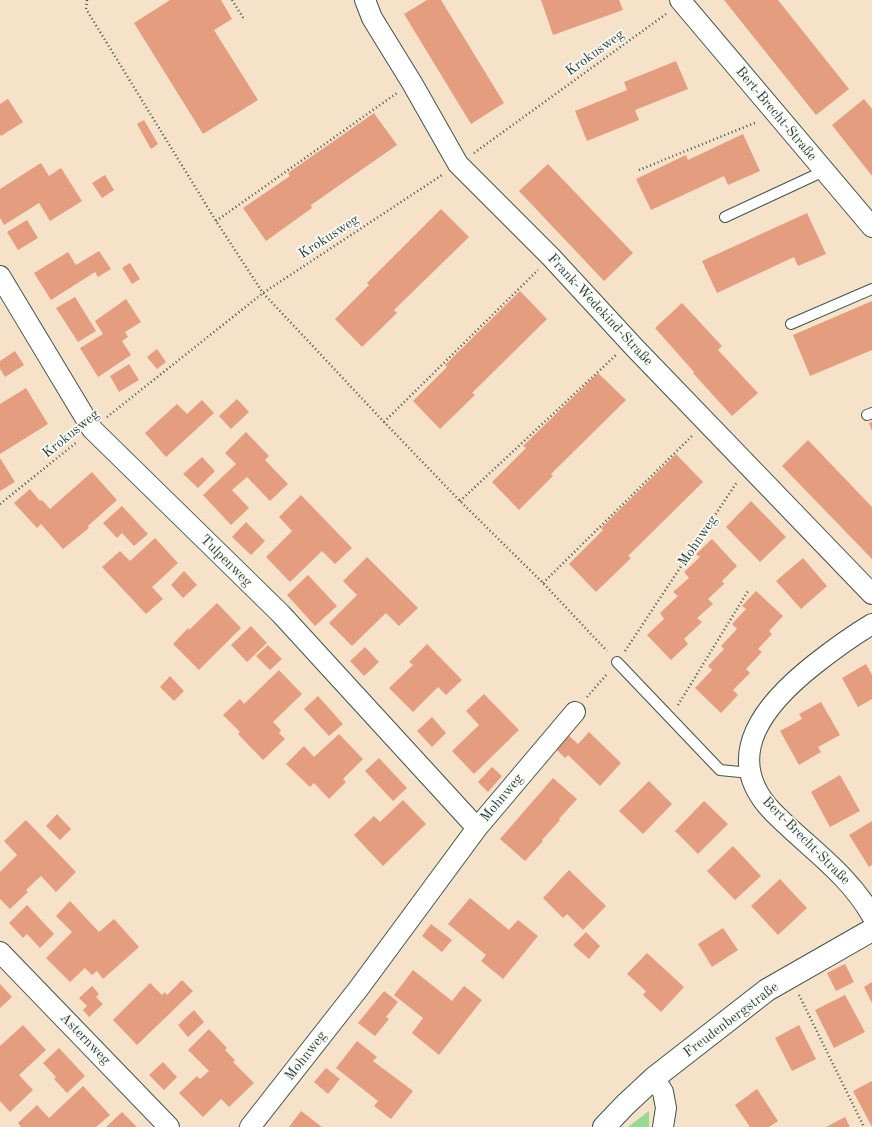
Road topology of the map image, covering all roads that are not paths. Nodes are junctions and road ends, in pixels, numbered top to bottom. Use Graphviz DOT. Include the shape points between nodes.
graph roads {
  1 [pos="364,0"];
  2 [pos="681,1"];
  3 [pos="824,171"];
  4 [pos="725,217"];
  5 [pos="872,227"];
  6 [pos="0,276"];
  7 [pos="872,289"];
  8 [pos="791,324"];
  9 [pos="872,594"];
  10 [pos="872,624"];
  11 [pos="617,662"];
  12 [pos="575,712"];
  13 [pos="750,773"];
  14 [pos="477,828"];
  15 [pos="872,916"];
  16 [pos="872,930"];
  17 [pos="0,952"];
  18 [pos="654,1078"];
  19 [pos="169,1127"];
  20 [pos="250,1127"];
  21 [pos="604,1127"];
  22 [pos="663,1127"];
  1 -- 9 [label="street, Frank-Wedekind-Straße" via="372,18 458,164 551,257 629,342"];
  2 -- 3 [label="street, Bert-Brecht-Straße"];
  3 -- 4 [label="lane"];
  3 -- 5 [label="street, Bert-Brecht-Straße"];
  6 -- 14 [label="street, Tulpenweg" via="92,429 281,614"];
  7 -- 8 [label="lane"];
  10 -- 13 [label="street, Bert-Brecht-Straße" via="847,639 797,679 770,707 752,739"];
  11 -- 13 [label="lane" via="720,770"];
  12 -- 14 [label="street, Mohnweg"];
  13 -- 15 [label="street, Bert-Brecht-Straße" via="757,792 772,811 843,876"];
  14 -- 20 [label="street, Mohnweg" via="359,988"];
  16 -- 18 [label="street, Freudenbergstraße" via="767,990"];
  17 -- 19 [label="street, Asternweg"];
  18 -- 21 [label="street, Freudenbergstraße"];
  18 -- 22 [label="street" via="663,1092 666,1108"];
}
